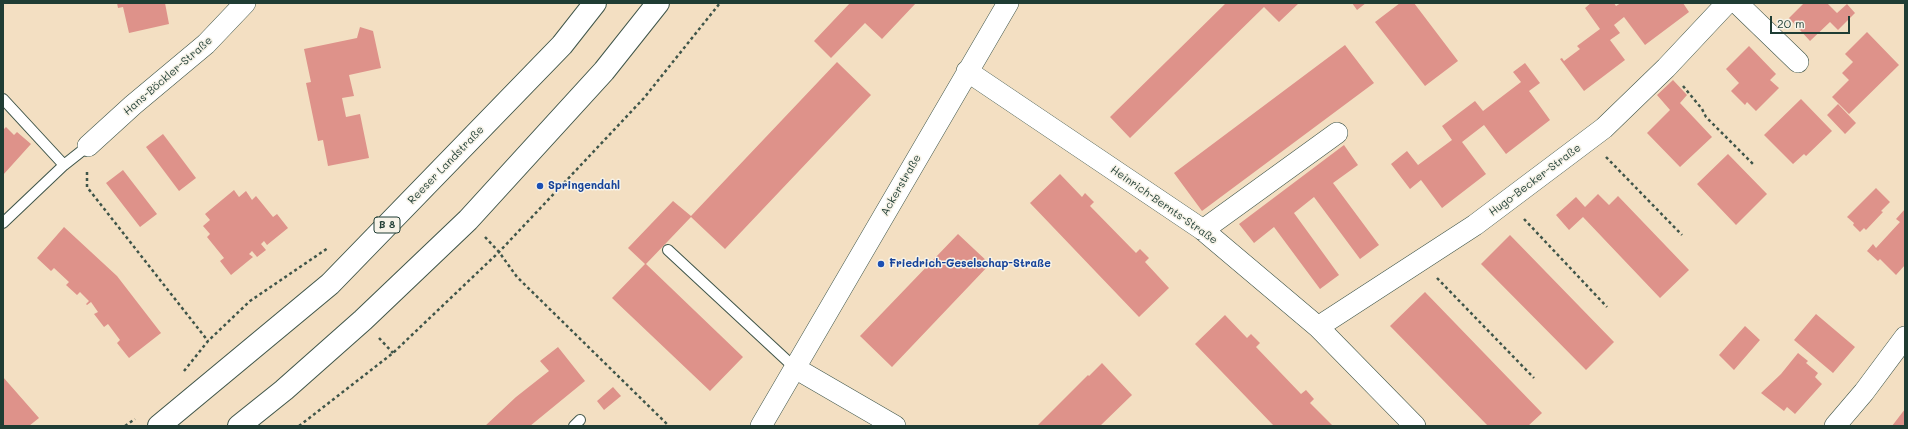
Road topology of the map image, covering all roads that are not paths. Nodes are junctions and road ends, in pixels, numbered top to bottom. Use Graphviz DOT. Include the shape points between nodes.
graph roads {
  1 [pos="245,3"];
  2 [pos="595,3"];
  3 [pos="658,3"];
  4 [pos="1008,3"];
  5 [pos="1727,3"];
  6 [pos="1737,3"];
  7 [pos="1798,62"];
  8 [pos="967,71"];
  9 [pos="3,99"];
  10 [pos="1337,133"];
  11 [pos="88,146"];
  12 [pos="64,165"];
  13 [pos="3,223"];
  14 [pos="1203,230"];
  15 [pos="668,250"];
  16 [pos="1318,328"];
  17 [pos="1905,337"];
  18 [pos="795,368"];
  19 [pos="159,426"];
  20 [pos="239,426"];
  21 [pos="761,426"];
  22 [pos="895,426"];
  23 [pos="1415,426"];
  24 [pos="1835,426"];
  1 -- 11 [label="street, Hans-Böckler-Straße" via="206,44"];
  2 -- 19 [label="main road, Reeser Landstraße / B 8" via="562,45 330,284"];
  3 -- 20 [label="main road" via="604,71 468,220 363,320"];
  4 -- 8 [label="street, Ackerstraße"];
  5 -- 16 [label="street, Hugo-Becker-Straße" via="1666,68 1589,140 1475,225"];
  6 -- 7 [label="street"];
  8 -- 14 [label="street, Heinrich-Bernts-Straße"];
  8 -- 18 [label="street, Ackerstraße"];
  9 -- 12 [label="lane"];
  10 -- 14 [label="street"];
  11 -- 12 [label="lane"];
  12 -- 13 [label="lane"];
  14 -- 16 [label="street, Heinrich-Bernts-Straße"];
  15 -- 18 [label="lane"];
  16 -- 23 [label="street, Heinrich-Bernts-Straße"];
  17 -- 24 [label="street"];
  18 -- 21 [label="street, Ackerstraße"];
  18 -- 22 [label="street"];
}
